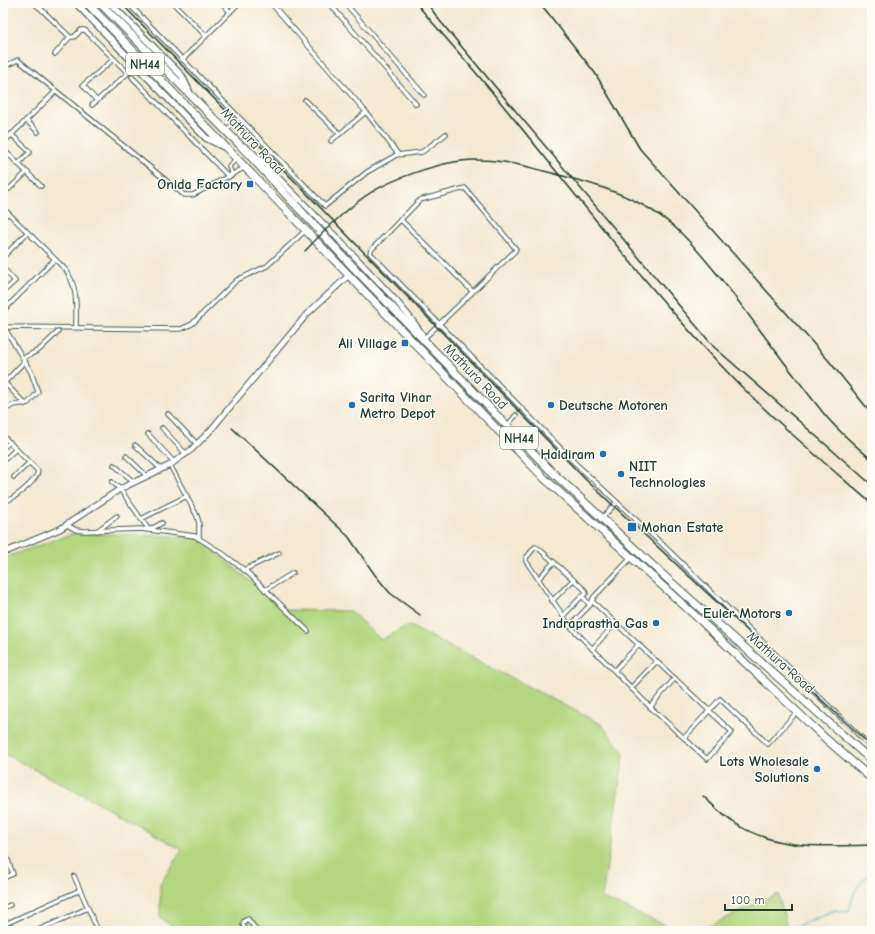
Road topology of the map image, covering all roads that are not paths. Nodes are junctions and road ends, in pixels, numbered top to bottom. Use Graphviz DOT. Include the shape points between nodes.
graph roads {
  1 [pos="33,3"];
  2 [pos="76,3"];
  3 [pos="87,3"];
  4 [pos="100,3"];
  5 [pos="110,3"];
  6 [pos="128,3"];
  7 [pos="174,3"];
  8 [pos="222,3"];
  9 [pos="239,3"];
  10 [pos="271,3"];
  11 [pos="329,3"];
  12 [pos="346,3"];
  13 [pos="230,12"];
  14 [pos="206,36"];
  15 [pos="70,37"];
  16 [pos="55,54"];
  17 [pos="114,58"];
  18 [pos="182,60"];
  19 [pos="3,67"];
  20 [pos="132,76"];
  21 [pos="55,92"];
  22 [pos="189,92"];
  23 [pos="424,95"];
  24 [pos="305,100"];
  25 [pos="97,101"];
  26 [pos="416,104"];
  27 [pos="92,105"];
  28 [pos="366,112"];
  29 [pos="239,119"];
  30 [pos="26,120"];
  31 [pos="226,130"];
  32 [pos="38,132"];
  33 [pos="11,134"];
  34 [pos="340,134"];
  35 [pos="446,134"];
  36 [pos="331,141"];
  37 [pos="3,142"];
  38 [pos="224,147"];
  39 [pos="3,149"];
  40 [pos="397,155"];
  41 [pos="236,159"];
  42 [pos="18,164"];
  43 [pos="244,168"];
  44 [pos="27,172"];
  45 [pos="231,176"];
  46 [pos="41,186"];
  47 [pos="9,189"];
  48 [pos="3,208"];
  49 [pos="8,213"];
  50 [pos="3,218"];
  51 [pos="400,219"];
  52 [pos="305,231"];
  53 [pos="27,233"];
  54 [pos="3,257"];
  55 [pos="54,260"];
  56 [pos="3,268"];
  57 [pos="348,276"];
  58 [pos="472,291"];
  59 [pos="3,292"];
  60 [pos="3,311"];
  61 [pos="439,324"];
  62 [pos="76,326"];
  63 [pos="5,328"];
  64 [pos="58,332"];
  65 [pos="3,335"];
  66 [pos="423,339"];
  67 [pos="24,360"];
  68 [pos="3,383"];
  69 [pos="25,404"];
  70 [pos="3,411"];
  71 [pos="168,414"];
  72 [pos="516,416"];
  73 [pos="507,426"];
  74 [pos="162,428"];
  75 [pos="148,434"];
  76 [pos="3,436"];
  77 [pos="10,442"];
  78 [pos="197,444"];
  79 [pos="135,445"];
  80 [pos="3,448"];
  81 [pos="16,449"];
  82 [pos="186,454"];
  83 [pos="126,456"];
  84 [pos="3,461"];
  85 [pos="30,462"];
  86 [pos="172,464"];
  87 [pos="114,465"];
  88 [pos="161,470"];
  89 [pos="147,476"];
  90 [pos="14,477"];
  91 [pos="112,482"];
  92 [pos="134,482"];
  93 [pos="120,490"];
  94 [pos="188,496"];
  95 [pos="3,502"];
  96 [pos="617,502"];
  97 [pos="117,516"];
  98 [pos="602,518"];
  99 [pos="141,519"];
  100 [pos="162,523"];
  101 [pos="67,525"];
  102 [pos="149,530"];
  103 [pos="97,531"];
  104 [pos="199,539"];
  105 [pos="3,553"];
  106 [pos="279,553"];
  107 [pos="631,558"];
  108 [pos="554,562"];
  109 [pos="244,570"];
  110 [pos="293,573"];
  111 [pos="538,579"];
  112 [pos="573,580"];
  113 [pos="265,590"];
  114 [pos="582,596"];
  115 [pos="552,601"];
  116 [pos="591,603"];
  117 [pos="563,616"];
  118 [pos="616,623"];
  119 [pos="570,626"];
  120 [pos="308,631"];
  121 [pos="639,644"];
  122 [pos="592,649"];
  123 [pos="657,661"];
  124 [pos="614,670"];
  125 [pos="675,678"];
  126 [pos="631,688"];
  127 [pos="650,707"];
  128 [pos="710,710"];
  129 [pos="797,712"];
  130 [pos="684,738"];
  131 [pos="872,748"];
  132 [pos="872,761"];
  133 [pos="872,779"];
  134 [pos="6,855"];
  135 [pos="74,876"];
  136 [pos="3,878"];
  137 [pos="80,890"];
  138 [pos="10,905"];
  139 [pos="3,908"];
  140 [pos="88,908"];
  141 [pos="3,926"];
  142 [pos="36,931"];
  143 [pos="98,931"];
  144 [pos="245,931"];
  145 [pos="257,931"];
  1 -- 15 [label="street"];
  2 -- 38 [label="main road, Mathura Road" via="206,138"];
  3 -- 38 [label="highway, Mathura Road / NH44"];
  4 -- 22 [label="highway, Mathura Road / NH44"];
  5 -- 22 [label="main road" via="182,76"];
  6 -- 18 [label="street"];
  7 -- 14 [label="street"];
  8 -- 13 [label="street"];
  9 -- 13 [label="street"];
  10 -- 28 [label="street"];
  11 -- 26 [label="street"];
  12 -- 23 [label="street"];
  13 -- 14 [label="street"];
  14 -- 18 [label="street"];
  15 -- 16 [label="street"];
  15 -- 17 [label="street" via="85,30"];
  17 -- 25 [label="street" via="128,73"];
  17 -- 25 [label="street" via="83,85"];
  18 -- 29 [label="street"];
  19 -- 21 [label="street" via="18,60"];
  20 -- 45 [label="street"];
  21 -- 30 [label="street"];
  21 -- 45 [label="street" via="184,195 193,195"];
  22 -- 31 [label="highway, Mathura Road / NH44"];
  24 -- 34 [label="street"];
  25 -- 27 [label="street"];
  28 -- 34 [label="street"];
  28 -- 40 [label="street"];
  29 -- 31 [label="street"];
  29 -- 40 [label="street" via="325,206 367,172"];
  30 -- 32 [label="street"];
  30 -- 33 [label="street"];
  31 -- 66 [label="highway, Mathura Road / NH44"];
  33 -- 37 [label="street"];
  33 -- 42 [label="street" via="30,152"];
  34 -- 36 [label="street"];
  35 -- 40 [label="street" via="422,152"];
  38 -- 41 [label="highway, Mathura Road / NH44"];
  39 -- 42 [label="street"];
  41 -- 43 [label="highway, Mathura Road / NH44"];
  41 -- 45 [label="street" via="229,166"];
  42 -- 44 [label="street"];
  43 -- 45 [label="street"];
  43 -- 52 [label="highway, Mathura Road / NH44"];
  44 -- 46 [label="street"];
  44 -- 47 [label="street"];
  48 -- 49 [label="street"];
  49 -- 50 [label="street"];
  49 -- 53 [label="street"];
  51 -- 58 [label="street"];
  51 -- 58 [label="street" via="423,198 467,189 516,249"];
  51 -- 61 [label="street" via="370,252"];
  52 -- 57 [label="highway, Mathura Road / NH44"];
  52 -- 62 [label="street" via="267,266 237,280 186,328"];
  53 -- 54 [label="street"];
  53 -- 55 [label="street"];
  55 -- 60 [label="street"];
  55 -- 62 [label="street" via="66,270 73,282 76,293"];
  56 -- 59 [label="street" via="15,281"];
  57 -- 78 [label="street" via="307,314"];
  57 -- 107 [label="highway, Mathura Road / NH44" via="544,478"];
  58 -- 61 [label="street"];
  61 -- 66 [label="street"];
  61 -- 96 [label="street" via="522,410"];
  62 -- 63 [label="street"];
  63 -- 65 [label="street"];
  63 -- 67 [label="street"];
  64 -- 67 [label="street"];
  66 -- 73 [label="highway, Mathura Road / NH44"];
  67 -- 68 [label="street"];
  67 -- 69 [label="street" via="38,392"];
  68 -- 69 [label="street"];
  69 -- 70 [label="street" via="16,404"];
  71 -- 78 [label="street"];
  72 -- 73 [label="street"];
  73 -- 98 [label="highway, Mathura Road / NH44"];
  74 -- 82 [label="street"];
  75 -- 86 [label="street"];
  76 -- 77 [label="street"];
  77 -- 80 [label="street"];
  77 -- 81 [label="street"];
  78 -- 82 [label="street"];
  79 -- 88 [label="street"];
  81 -- 84 [label="street"];
  81 -- 85 [label="street"];
  82 -- 86 [label="street"];
  83 -- 89 [label="street"];
  85 -- 90 [label="street"];
  85 -- 95 [label="street" via="38,471 37,476 12,498"];
  86 -- 88 [label="street"];
  86 -- 94 [label="street"];
  87 -- 92 [label="street"];
  88 -- 89 [label="street"];
  89 -- 92 [label="street"];
  91 -- 93 [label="street"];
  92 -- 93 [label="street"];
  93 -- 99 [label="street"];
  93 -- 101 [label="street"];
  94 -- 99 [label="street"];
  94 -- 104 [label="street" via="199,523"];
  96 -- 98 [label="street"];
  96 -- 131 [label="street"];
  97 -- 103 [label="street"];
  98 -- 132 [label="highway, Mathura Road / NH44"];
  99 -- 102 [label="street"];
  100 -- 102 [label="street"];
  101 -- 103 [label="street" via="76,530"];
  101 -- 105 [label="street"];
  102 -- 103 [label="street"];
  102 -- 104 [label="street" via="189,534"];
  104 -- 109 [label="street"];
  106 -- 109 [label="street"];
  107 -- 116 [label="street"];
  107 -- 129 [label="highway, Mathura Road / NH44"];
  108 -- 111 [label="street"];
  108 -- 111 [label="street" via="535,547 526,560"];
  108 -- 112 [label="street"];
  109 -- 113 [label="street"];
  110 -- 113 [label="street"];
  111 -- 115 [label="street"];
  112 -- 114 [label="street" via="586,591"];
  112 -- 115 [label="street"];
  113 -- 120 [label="street"];
  114 -- 116 [label="street"];
  114 -- 117 [label="street"];
  115 -- 117 [label="street"];
  116 -- 118 [label="street"];
  116 -- 119 [label="street"];
  117 -- 119 [label="street"];
  118 -- 121 [label="street"];
  118 -- 122 [label="street"];
  119 -- 122 [label="street"];
  121 -- 123 [label="street"];
  121 -- 124 [label="street"];
  122 -- 124 [label="street"];
  123 -- 125 [label="street"];
  123 -- 126 [label="street"];
  124 -- 126 [label="street"];
  125 -- 127 [label="street"];
  125 -- 128 [label="street"];
  126 -- 127 [label="street"];
  127 -- 130 [label="street"];
  128 -- 129 [label="street" via="720,698 768,744"];
  128 -- 130 [label="street"];
  128 -- 130 [label="street" via="732,732 707,760"];
  129 -- 133 [label="highway, Mathura Road / NH44"];
  134 -- 136 [label="street" via="13,872 12,875"];
  135 -- 137 [label="street"];
  137 -- 140 [label="street"];
  137 -- 141 [label="street"];
  138 -- 139 [label="street"];
  140 -- 142 [label="street"];
  140 -- 143 [label="street"];
  144 -- 145 [label="street" via="243,924 248,920"];
}
